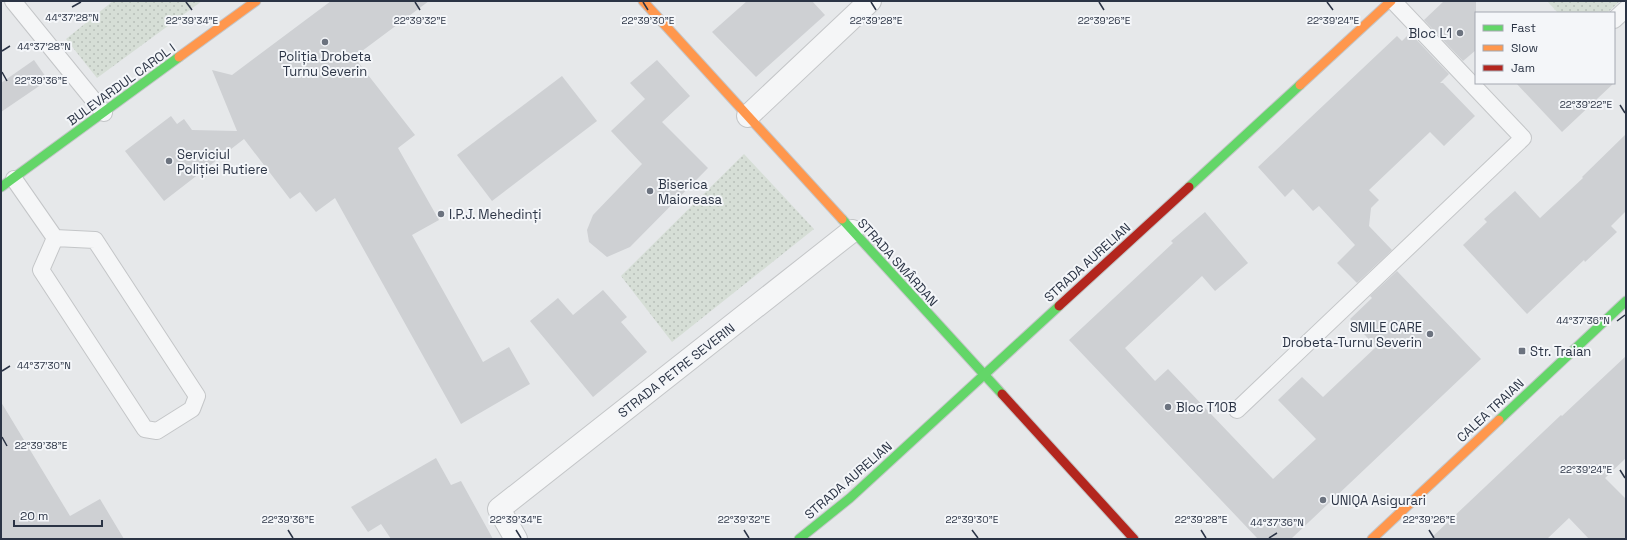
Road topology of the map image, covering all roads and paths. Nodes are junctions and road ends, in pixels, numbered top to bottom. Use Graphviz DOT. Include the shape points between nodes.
graph roads {
  1 [pos="13,1"];
  2 [pos="256,1"];
  3 [pos="643,1"];
  4 [pos="870,1"];
  5 [pos="1392,1"];
  6 [pos="1626,8"];
  7 [pos="1615,19"];
  8 [pos="104,113"];
  9 [pos="748,116"];
  10 [pos="8,183"];
  11 [pos="852,231"];
  12 [pos="55,238"];
  13 [pos="1626,300"];
  14 [pos="983,375"];
  15 [pos="1237,410"];
  16 [pos="516,539"];
  17 [pos="798,539"];
  18 [pos="1134,539"];
  19 [pos="1372,539"];
  1 -- 8 [label="lane"];
  2 -- 8 [label="street, BULEVARDUL CAROL I"];
  3 -- 9 [label="street, STRADA SMÂRDAN"];
  4 -- 9 [label="street"];
  5 -- 14 [label="street, STRADA AURELIAN"];
  5 -- 15 [label="lane" via="1523,138"];
  6 -- 7 [label="lane"];
  8 -- 10 [label="street, BULEVARDUL CAROL I"];
  9 -- 11 [label="street, STRADA SMÂRDAN"];
  10 -- 12 [label="lane"];
  11 -- 14 [label="street, STRADA SMÂRDAN"];
  11 -- 16 [label="street, STRADA PETRE SEVERIN" via="499,509"];
  12 -- 12 [label="lane" via="41,270 145,429 157,430 192,409 197,396 95,240"];
  13 -- 19 [label="street, CALEA TRAIAN"];
  14 -- 17 [label="street, STRADA AURELIAN" via="850,498"];
  14 -- 18 [label="street, STRADA SMÂRDAN"];
}
